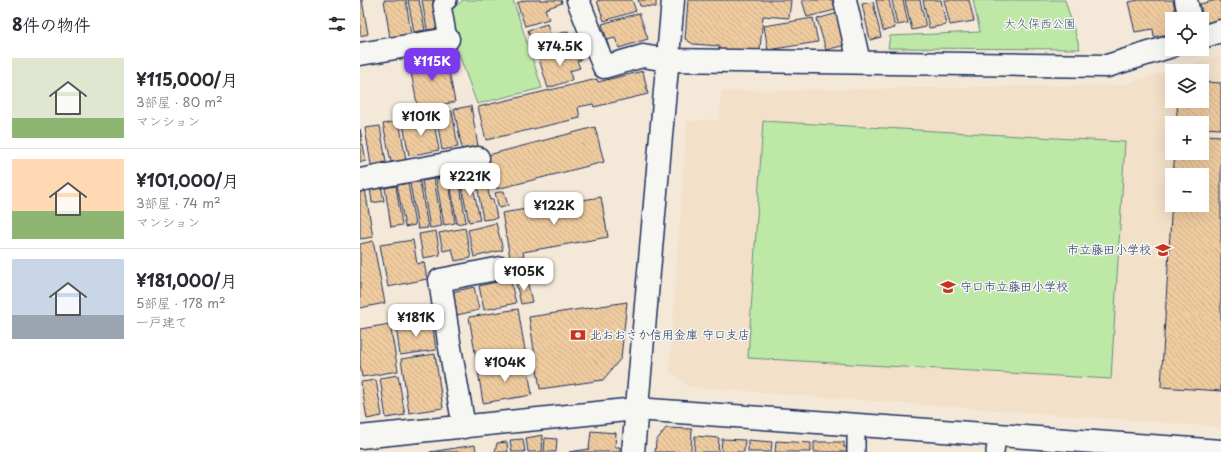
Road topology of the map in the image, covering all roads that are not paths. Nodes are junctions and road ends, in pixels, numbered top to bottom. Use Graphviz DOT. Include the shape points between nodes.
graph roads {
  1 [pos="448,0"];
  2 [pos="578,0"];
  3 [pos="673,0"];
  4 [pos="845,0"];
  5 [pos="1186,0"];
  6 [pos="1189,12"];
  7 [pos="1221,31"];
  8 [pos="1209,35"];
  9 [pos="448,39"];
  10 [pos="1165,48"];
  11 [pos="360,54"];
  12 [pos="667,60"];
  13 [pos="859,62"];
  14 [pos="478,158"];
  15 [pos="360,180"];
  16 [pos="501,268"];
  17 [pos="636,410"];
  18 [pos="856,425"];
  19 [pos="464,427"];
  20 [pos="360,437"];
  21 [pos="996,444"];
  22 [pos="1221,451"];
  23 [pos="633,452"];
  24 [pos="856,452"];
  1 -- 9 [label="lane" via="442,5"];
  2 -- 12 [label="street" via="604,67 643,56"];
  3 -- 12 [label="street"];
  4 -- 13 [label="street"];
  5 -- 6 [label="street"];
  7 -- 8 [label="street"];
  9 -- 11 [label="street"];
  10 -- 13 [label="street" via="1107,66"];
  12 -- 13 [label="street"];
  12 -- 17 [label="street"];
  14 -- 15 [label="street"];
  16 -- 19 [label="street" via="440,280"];
  17 -- 18 [label="street"];
  17 -- 19 [label="street"];
  17 -- 23 [label="street"];
  18 -- 21 [label="street"];
  18 -- 24 [label="lane"];
  19 -- 20 [label="street"];
  21 -- 22 [label="street"];
}
